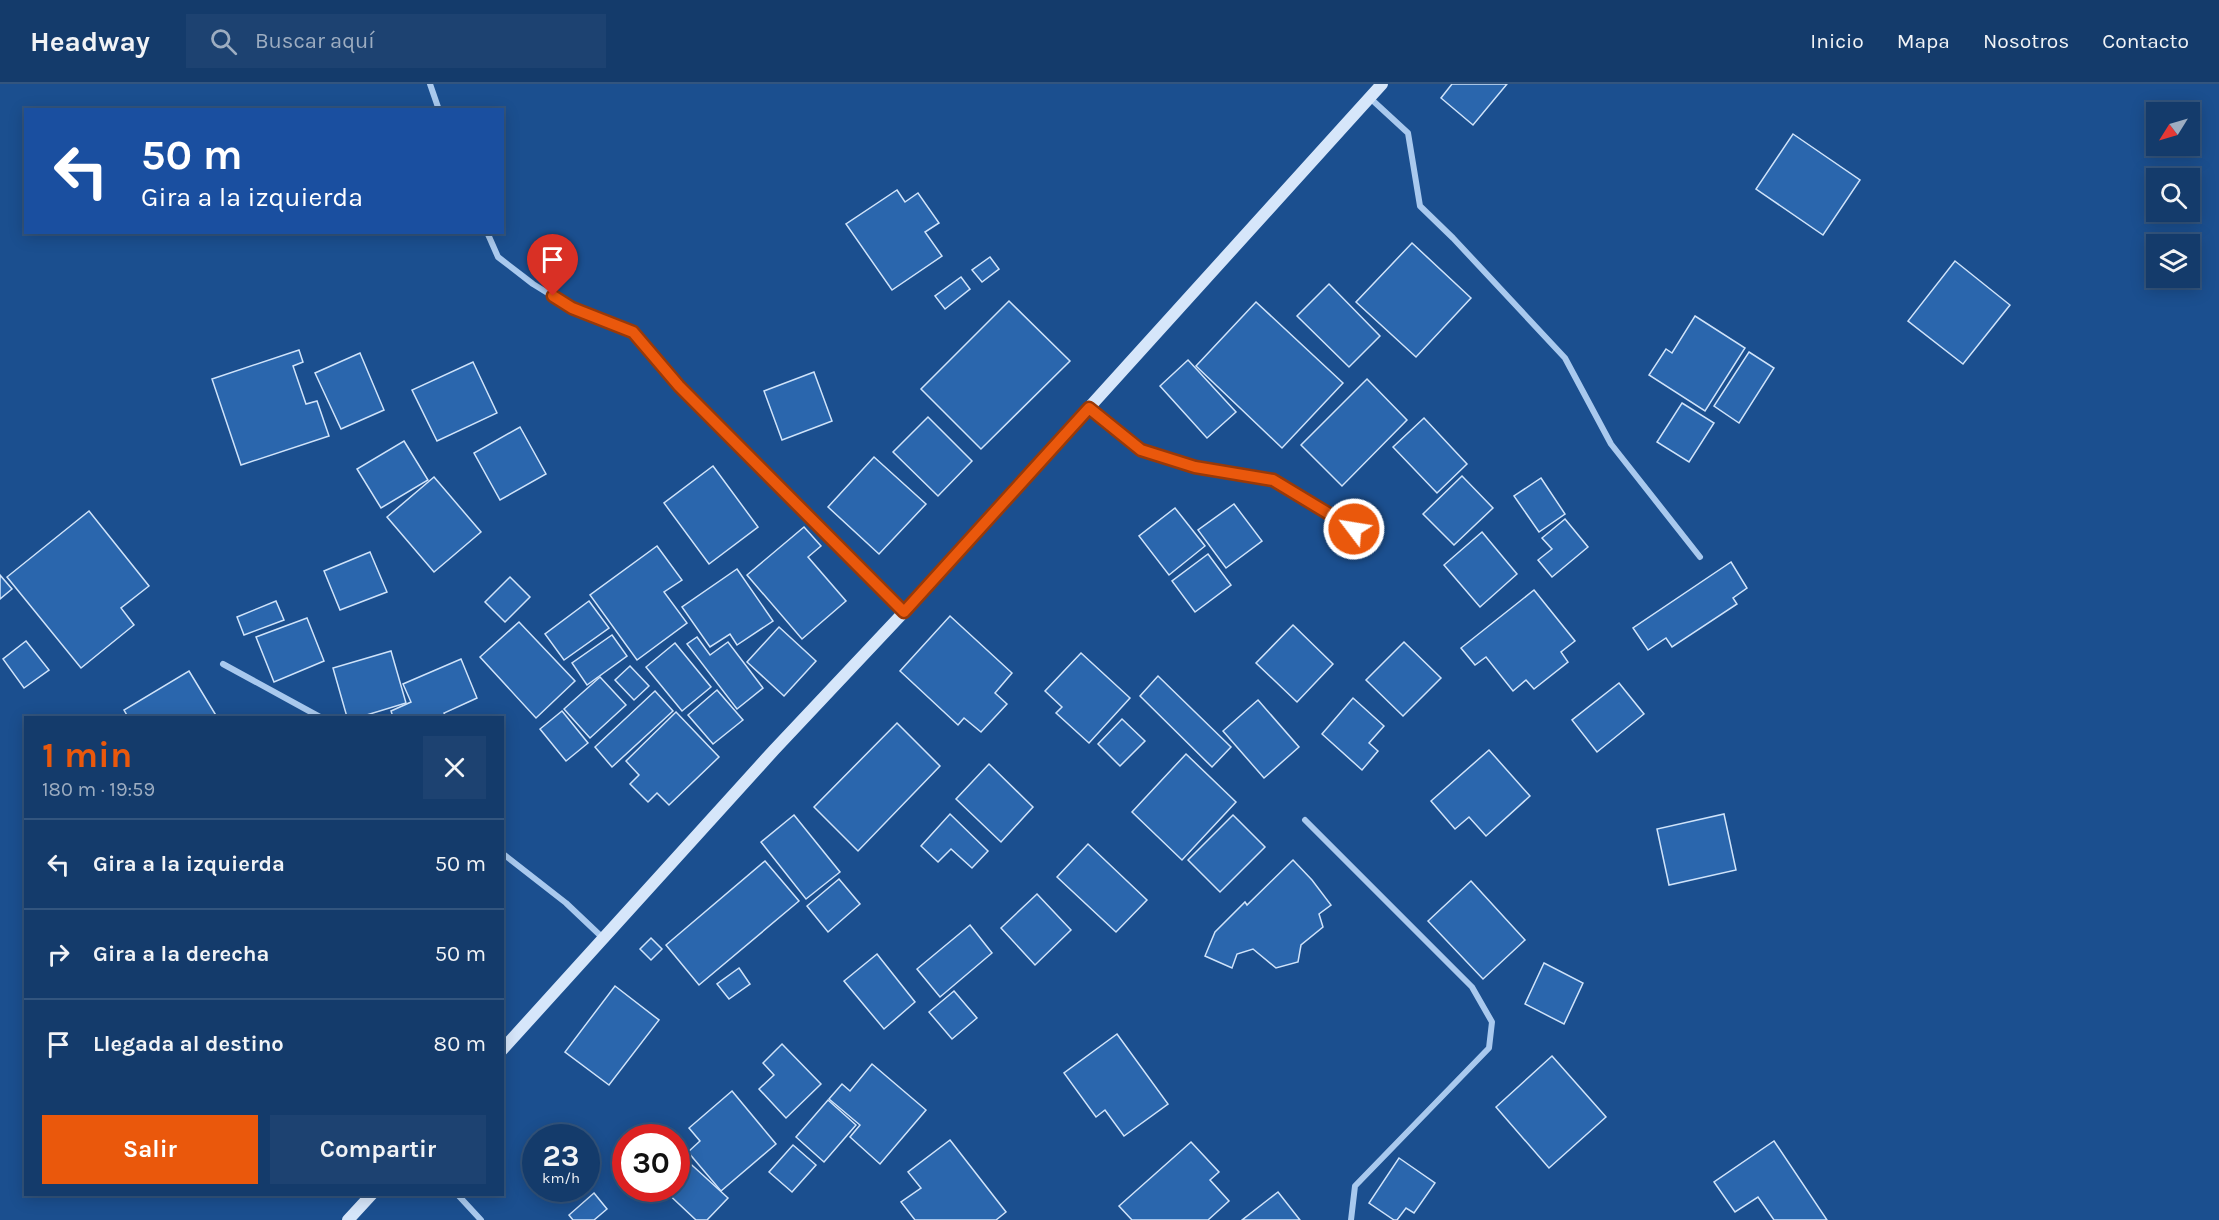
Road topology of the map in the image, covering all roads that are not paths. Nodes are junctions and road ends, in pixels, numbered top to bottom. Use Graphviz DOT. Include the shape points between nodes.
graph roads {
  1 [pos="430,84"];
  2 [pos="1382,84"];
  3 [pos="1370,98"];
  4 [pos="438,108"];
  5 [pos="488,234"];
  6 [pos="1089,408"];
  7 [pos="1354,529"];
  8 [pos="1700,557"];
  9 [pos="904,612"];
  10 [pos="223,664"];
  11 [pos="318,716"];
  12 [pos="1305,820"];
  13 [pos="504,855"];
  14 [pos="604,939"];
  15 [pos="504,1048"];
  16 [pos="370,1196"];
  17 [pos="459,1196"];
  18 [pos="348,1220"];
  19 [pos="481,1220"];
  20 [pos="1351,1220"];
  1 -- 4 [label="street"];
  2 -- 3 [label="main road"];
  3 -- 6 [label="main road"];
  3 -- 8 [label="street" via="1408,133 1420,206 1565,358 1611,444"];
  5 -- 9 [label="street" via="498,256 533,284 572,308 633,332 679,386"];
  6 -- 7 [label="street" via="1141,450 1195,467 1273,480"];
  6 -- 9 [label="main road"];
  9 -- 14 [label="main road"];
  10 -- 11 [label="street"];
  12 -- 20 [label="street" via="1472,987 1492,1022 1490,1048 1355,1186"];
  13 -- 14 [label="street"];
  14 -- 15 [label="main road"];
  16 -- 18 [label="main road"];
  17 -- 19 [label="street"];
}
